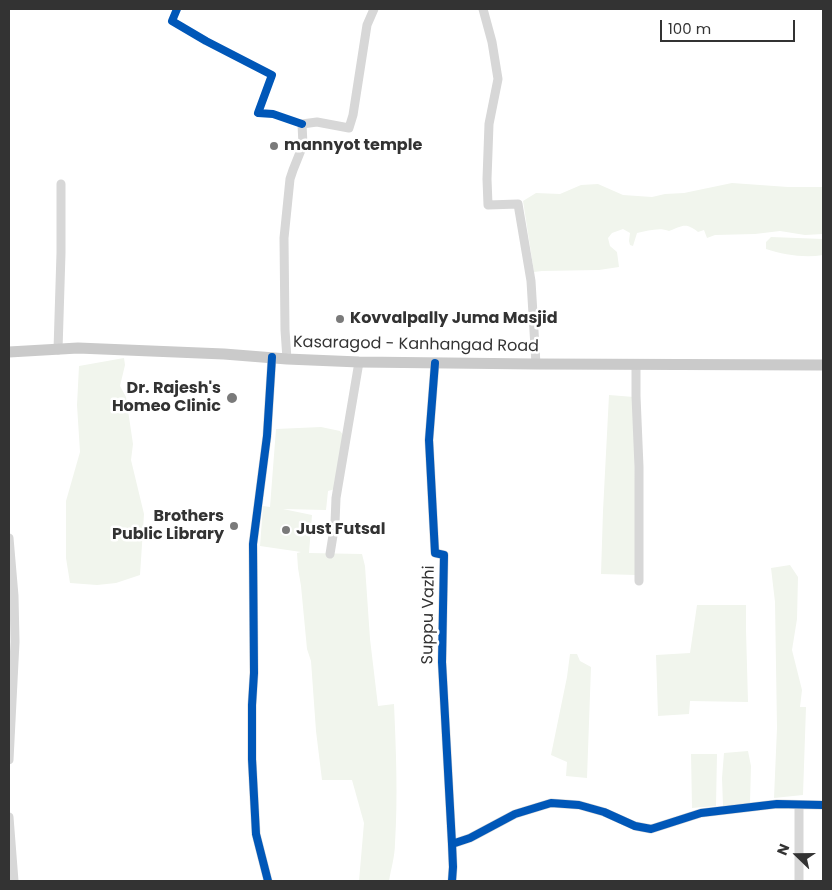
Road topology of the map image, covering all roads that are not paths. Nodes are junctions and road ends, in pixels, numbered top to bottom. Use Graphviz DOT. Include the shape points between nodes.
graph roads {
  1 [pos="374,9"];
  2 [pos="483,9"];
  3 [pos="62,184"];
  4 [pos="58,350"];
  5 [pos="9,352"];
  6 [pos="272,358"];
  7 [pos="287,359"];
  8 [pos="359,362"];
  9 [pos="435,363"];
  10 [pos="536,364"];
  11 [pos="636,364"];
  12 [pos="823,365"];
  13 [pos="9,538"];
  14 [pos="330,554"];
  15 [pos="639,581"];
  16 [pos="12,596"];
  17 [pos="9,760"];
  18 [pos="799,805"];
  19 [pos="823,805"];
  20 [pos="9,817"];
  21 [pos="452,844"];
  22 [pos="14,881"];
  23 [pos="268,881"];
  24 [pos="452,881"];
  25 [pos="799,881"];
  1 -- 7 [label="street" via="367,26 349,128 317,122 302,124 303,145 290,179 284,238"];
  2 -- 10 [label="street" via="498,79 489,124 488,205 518,204 531,281"];
  3 -- 4 [label="street"];
  4 -- 5 [label="main road, Kasaragod - Kanhangad Road"];
  4 -- 6 [label="main road, Kasaragod - Kanhangad Road" via="78,348"];
  6 -- 7 [label="main road, Kasaragod - Kanhangad Road"];
  6 -- 23 [label="street" via="267,436 254,544 252,705 256,834"];
  7 -- 8 [label="main road, Kasaragod - Kanhangad Road"];
  8 -- 9 [label="main road, Kasaragod - Kanhangad Road"];
  8 -- 14 [label="street"];
  9 -- 10 [label="main road, Kasaragod - Kanhangad Road"];
  9 -- 21 [label="street, Suppu Vazhi" via="429,440 435,553 444,556 442,662"];
  10 -- 11 [label="main road, Kasaragod - Kanhangad Road"];
  11 -- 12 [label="main road, Kasaragod - Kanhangad Road"];
  11 -- 15 [label="street"];
  13 -- 16 [label="street"];
  16 -- 17 [label="street" via="15,642"];
  18 -- 19 [label="street"];
  18 -- 21 [label="street" via="777,804 701,813 651,829 578,804 551,803 515,814"];
  18 -- 25 [label="street"];
  20 -- 22 [label="street"];
  21 -- 24 [label="street"];
}
